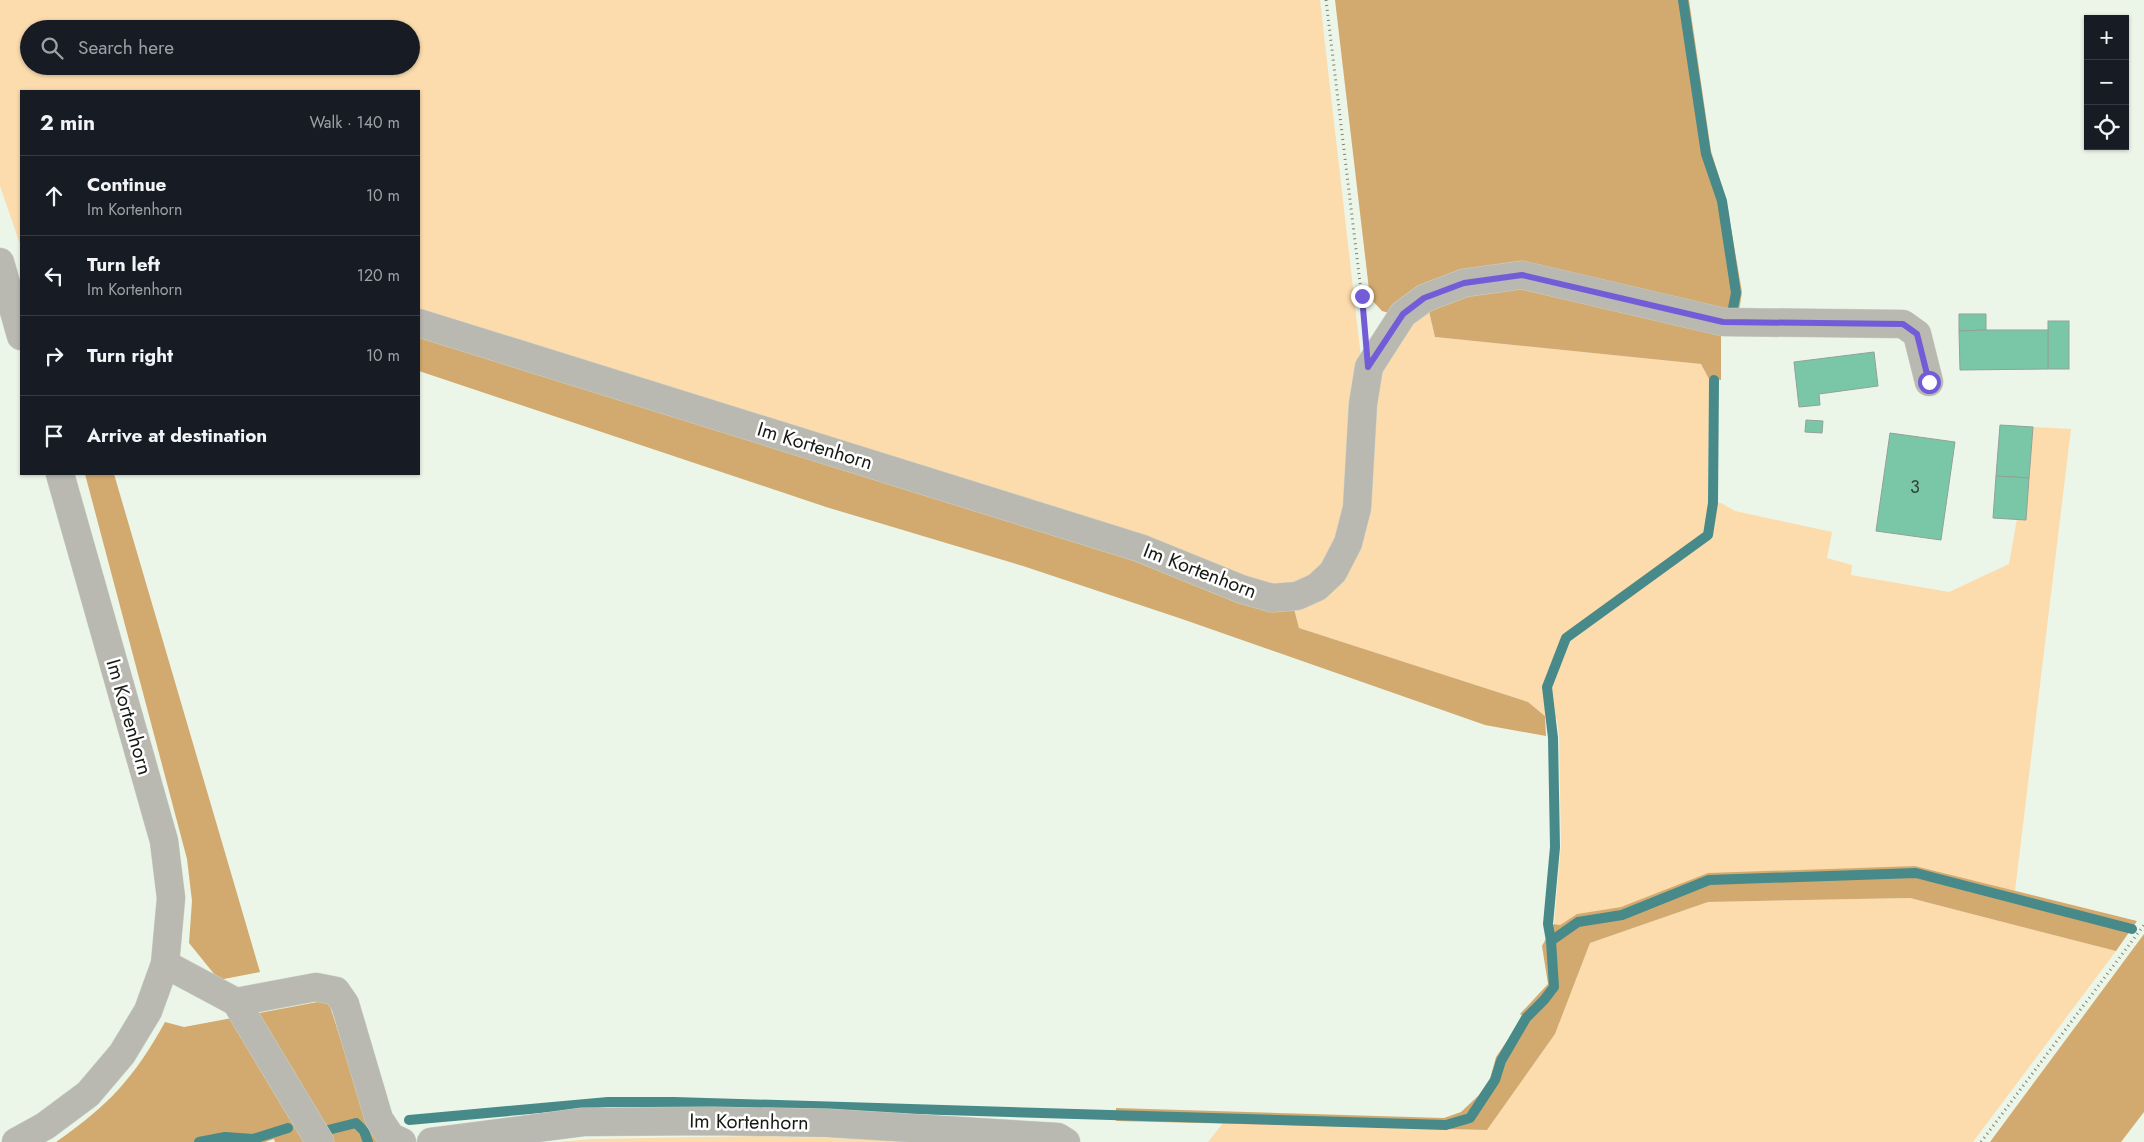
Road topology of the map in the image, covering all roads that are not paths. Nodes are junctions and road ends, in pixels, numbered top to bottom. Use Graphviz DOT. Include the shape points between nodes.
graph roads {
  1 [pos="8,267"];
  2 [pos="420,323"];
  3 [pos="20,331"];
  4 [pos="1929,382"];
  5 [pos="60,475"];
  6 [pos="166,964"];
  7 [pos="236,1002"];
  8 [pos="16,1142"];
  9 [pos="320,1142"];
  10 [pos="402,1142"];
  11 [pos="431,1142"];
  12 [pos="1066,1142"];
  1 -- 3 [label="street"];
  2 -- 4 [label="street, Im Kortenhorn" via="1140,548 1241,590 1272,598 1297,596 1317,587 1333,572 1348,543 1357,508 1368,367 1403,314 1424,298 1464,283 1522,275 1723,322 1903,324 1917,334"];
  5 -- 6 [label="street, Im Kortenhorn" via="164,841 171,898"];
  6 -- 7 [label="street"];
  6 -- 8 [label="street, Im Kortenhorn" via="148,1011 122,1054 88,1094 45,1126"];
  7 -- 9 [label="street"];
  7 -- 10 [label="street" via="316,987 336,991 345,1004 379,1119 391,1137"];
  11 -- 12 [label="street, Im Kortenhorn" via="584,1122 712,1121 848,1124 1058,1137"];
}
